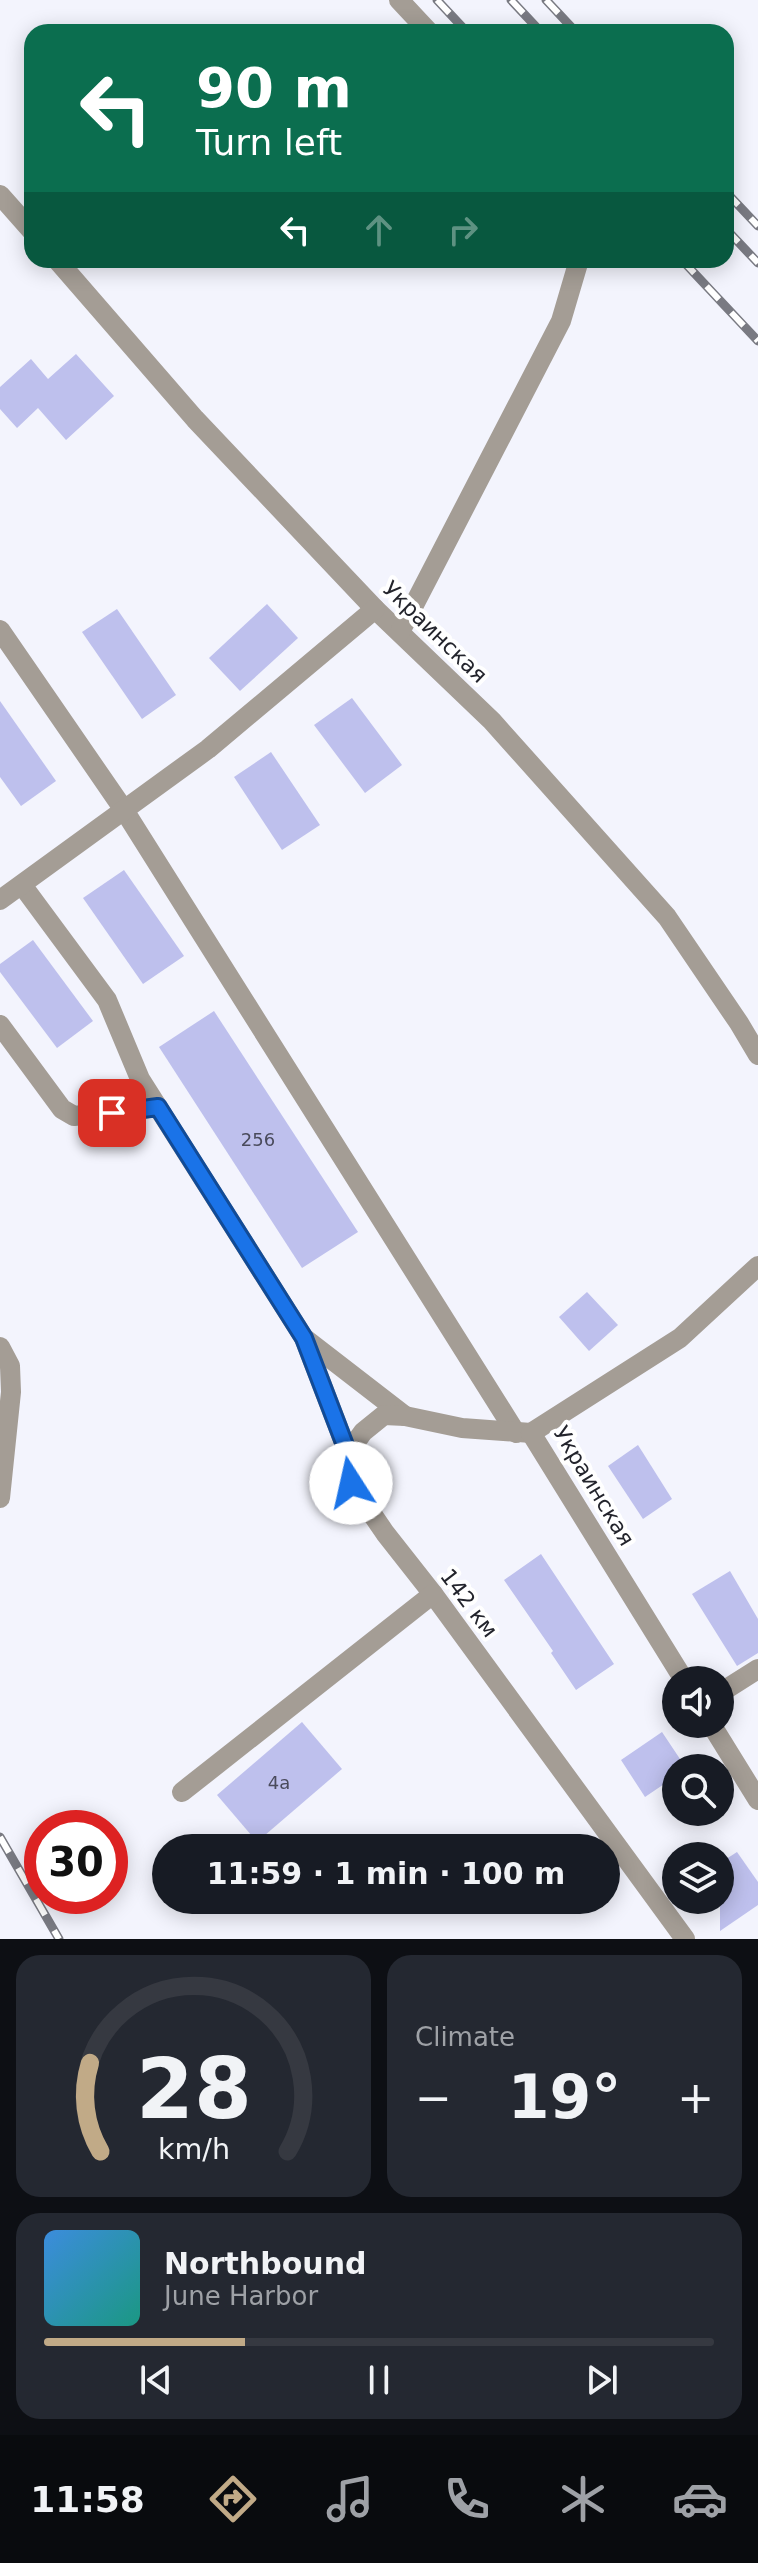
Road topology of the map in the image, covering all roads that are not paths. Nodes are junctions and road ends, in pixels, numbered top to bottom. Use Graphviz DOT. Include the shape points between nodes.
graph roads {
  1 [pos="399,0"];
  2 [pos="422,24"];
  3 [pos="0,195"];
  4 [pos="24,222"];
  5 [pos="64,268"];
  6 [pos="577,268"];
  7 [pos="375,609"];
  8 [pos="0,630"];
  9 [pos="400,632"];
  10 [pos="124,810"];
  11 [pos="22,885"];
  12 [pos="0,900"];
  13 [pos="0,1025"];
  14 [pos="758,1055"];
  15 [pos="158,1107"];
  16 [pos="758,1266"];
  17 [pos="304,1338"];
  18 [pos="0,1347"];
  19 [pos="405,1416"];
  20 [pos="524,1433"];
  21 [pos="348,1453"];
  22 [pos="0,1498"];
  23 [pos="433,1594"];
  24 [pos="675,1666"];
  25 [pos="758,1669"];
  26 [pos="734,1684"];
  27 [pos="720,1738"];
  28 [pos="182,1792"];
  29 [pos="758,1800"];
  30 [pos="685,1939"];
  1 -- 2 [label="street"];
  3 -- 4 [label="street"];
  5 -- 7 [label="street, Украинская" via="195,419"];
  6 -- 9 [label="street" via="561,321"];
  7 -- 9 [label="street, Украинская"];
  7 -- 10 [label="street" via="208,749"];
  8 -- 10 [label="street"];
  9 -- 14 [label="street, Украинская" via="492,721 667,917"];
  10 -- 11 [label="street"];
  10 -- 20 [label="street"];
  11 -- 12 [label="street"];
  11 -- 15 [label="street" via="107,1000 140,1079"];
  13 -- 15 [label="street" via="62,1109 74,1116"];
  15 -- 17 [label="street"];
  16 -- 20 [label="street, Украинская" via="680,1338"];
  17 -- 19 [label="street"];
  17 -- 21 [label="street, 142 км"];
  18 -- 22 [label="street" via="10,1366 11,1392"];
  19 -- 20 [label="street"];
  19 -- 21 [label="street" via="384,1415"];
  20 -- 24 [label="street, Украинская"];
  21 -- 23 [label="street, 142 км" via="351,1483"];
  23 -- 28 [label="street"];
  23 -- 30 [label="street, 142 км"];
  25 -- 26 [label="street"];
  27 -- 29 [label="street"];
}
